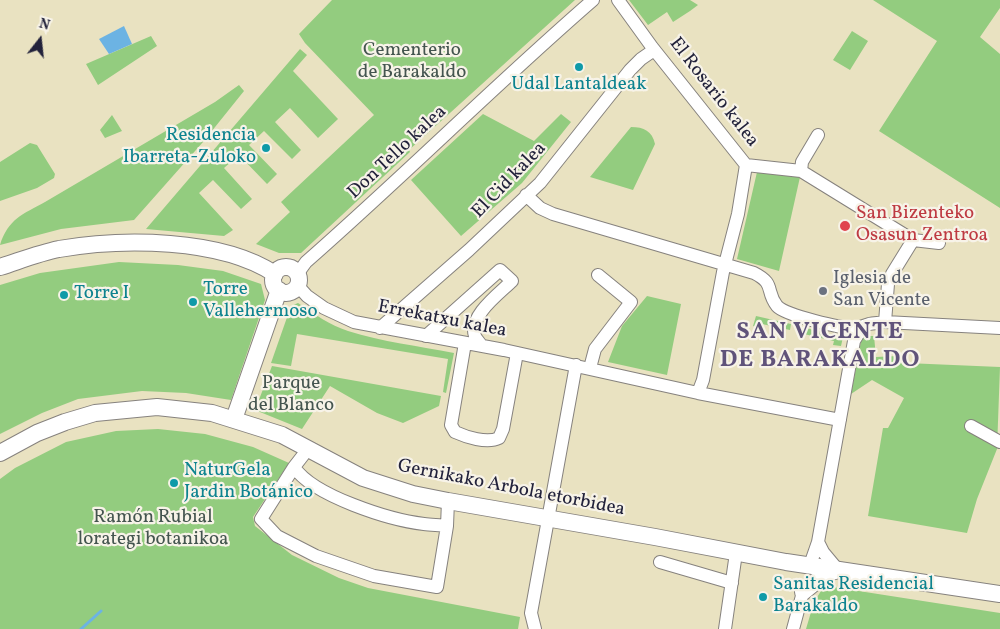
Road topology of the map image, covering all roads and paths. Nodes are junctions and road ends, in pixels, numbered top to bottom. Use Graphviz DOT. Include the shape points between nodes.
graph roads {
  1 [pos="593,0"];
  2 [pos="618,0"];
  3 [pos="654,50"];
  4 [pos="818,135"];
  5 [pos="746,165"];
  6 [pos="801,171"];
  7 [pos="526,195"];
  8 [pos="912,240"];
  9 [pos="939,243"];
  10 [pos="726,264"];
  11 [pos="0,267"];
  12 [pos="275,274"];
  13 [pos="598,275"];
  14 [pos="290,285"];
  15 [pos="885,322"];
  16 [pos="863,326"];
  17 [pos="380,328"];
  18 [pos="1000,328"];
  19 [pos="426,336"];
  20 [pos="465,343"];
  21 [pos="482,346"];
  22 [pos="517,353"];
  23 [pos="576,365"];
  24 [pos="590,368"];
  25 [pos="698,393"];
  26 [pos="239,420"];
  27 [pos="840,420"];
  28 [pos="972,426"];
  29 [pos="1000,442"];
  30 [pos="308,449"];
  31 [pos="0,453"];
  32 [pos="294,467"];
  33 [pos="448,501"];
  34 [pos="549,518"];
  35 [pos="447,526"];
  36 [pos="818,542"];
  37 [pos="736,553"];
  38 [pos="660,562"];
  39 [pos="786,562"];
  40 [pos="810,565"];
  41 [pos="838,570"];
  42 [pos="732,583"];
  43 [pos="1000,588"];
  44 [pos="803,592"];
  45 [pos="984,592"];
  46 [pos="1000,594"];
  47 [pos="534,629"];
  48 [pos="725,629"];
  49 [pos="794,629"];
  1 -- 14 [label="street, Don Tello kalea" via="306,262"];
  2 -- 3 [label="street, El Rosario kalea"];
  3 -- 5 [label="street, El Rosario kalea"];
  3 -- 7 [label="street, El Cid kalea" via="630,70 540,183"];
  4 -- 6 [label="street" via="802,162"];
  5 -- 6 [label="street, El Rosario kalea"];
  5 -- 10 [label="street"];
  6 -- 8 [label="street"];
  7 -- 10 [label="street" via="540,208 553,214"];
  7 -- 17 [label="street, El Cid kalea"];
  8 -- 9 [label="street"];
  8 -- 15 [label="street" via="888,284"];
  10 -- 16 [label="street" via="763,277 778,308 787,313 855,328"];
  10 -- 25 [label="street"];
  11 -- 12 [label="street" via="58,250 126,242 173,244 222,252 253,262"];
  12 -- 14 [label="street" via="274,283"];
  12 -- 14 [label="street" via="291,267"];
  13 -- 24 [label="street" via="631,302 595,349"];
  14 -- 17 [label="street, Errekatxu kalea" via="324,308 354,322"];
  14 -- 26 [label="street"];
  15 -- 16 [label="street"];
  15 -- 18 [label="street"];
  16 -- 27 [label="street" via="854,341"];
  17 -- 19 [label="street, Errekatxu kalea"];
  19 -- 20 [label="street, Errekatxu kalea"];
  19 -- 21 [label="street" via="500,270 512,281 480,312 474,325 474,335"];
  20 -- 21 [label="street, Errekatxu kalea"];
  20 -- 22 [label="street" via="451,425 454,432 463,436 493,441 499,438"];
  21 -- 22 [label="street, Errekatxu kalea"];
  22 -- 23 [label="street, Errekatxu kalea"];
  23 -- 24 [label="street, Errekatxu kalea"];
  23 -- 34 [label="street"];
  24 -- 25 [label="street, Errekatxu kalea"];
  25 -- 27 [label="street, Errekatxu kalea"];
  26 -- 30 [label="street, Gernikako Arbola etorbidea" via="282,435"];
  26 -- 31 [label="street, Gernikako Arbola etorbidea" via="212,413 157,407 95,413 37,433"];
  27 -- 36 [label="street"];
  28 -- 29 [label="street"];
  30 -- 32 [label="street"];
  30 -- 33 [label="street, Gernikako Arbola etorbidea" via="370,480"];
  32 -- 35 [label="street" via="308,482 384,516"];
  32 -- 35 [label="street" via="261,519 277,536 316,556 374,576 437,587"];
  33 -- 34 [label="street, Gernikako Arbola etorbidea"];
  33 -- 35 [label="street"];
  34 -- 37 [label="street, Gernikako Arbola etorbidea"];
  34 -- 47 [label="street" via="531,613"];
  36 -- 40 [label="street"];
  36 -- 41 [label="street"];
  37 -- 39 [label="street, Gernikako Arbola etorbidea"];
  37 -- 42 [label="street"];
  38 -- 42 [label="street"];
  39 -- 40 [label="street, Gernikako Arbola etorbidea"];
  39 -- 44 [label="street" via="801,582"];
  40 -- 41 [label="street, Gernikako Arbola etorbidea"];
  40 -- 44 [label="street"];
  41 -- 44 [label="street" via="825,574"];
  41 -- 45 [label="street, Gernikako Arbola etorbidea"];
  42 -- 48 [label="street"];
  43 -- 45 [label="street"];
  44 -- 49 [label="street"];
  45 -- 46 [label="street, Gernikako Arbola etorbidea"];
}
